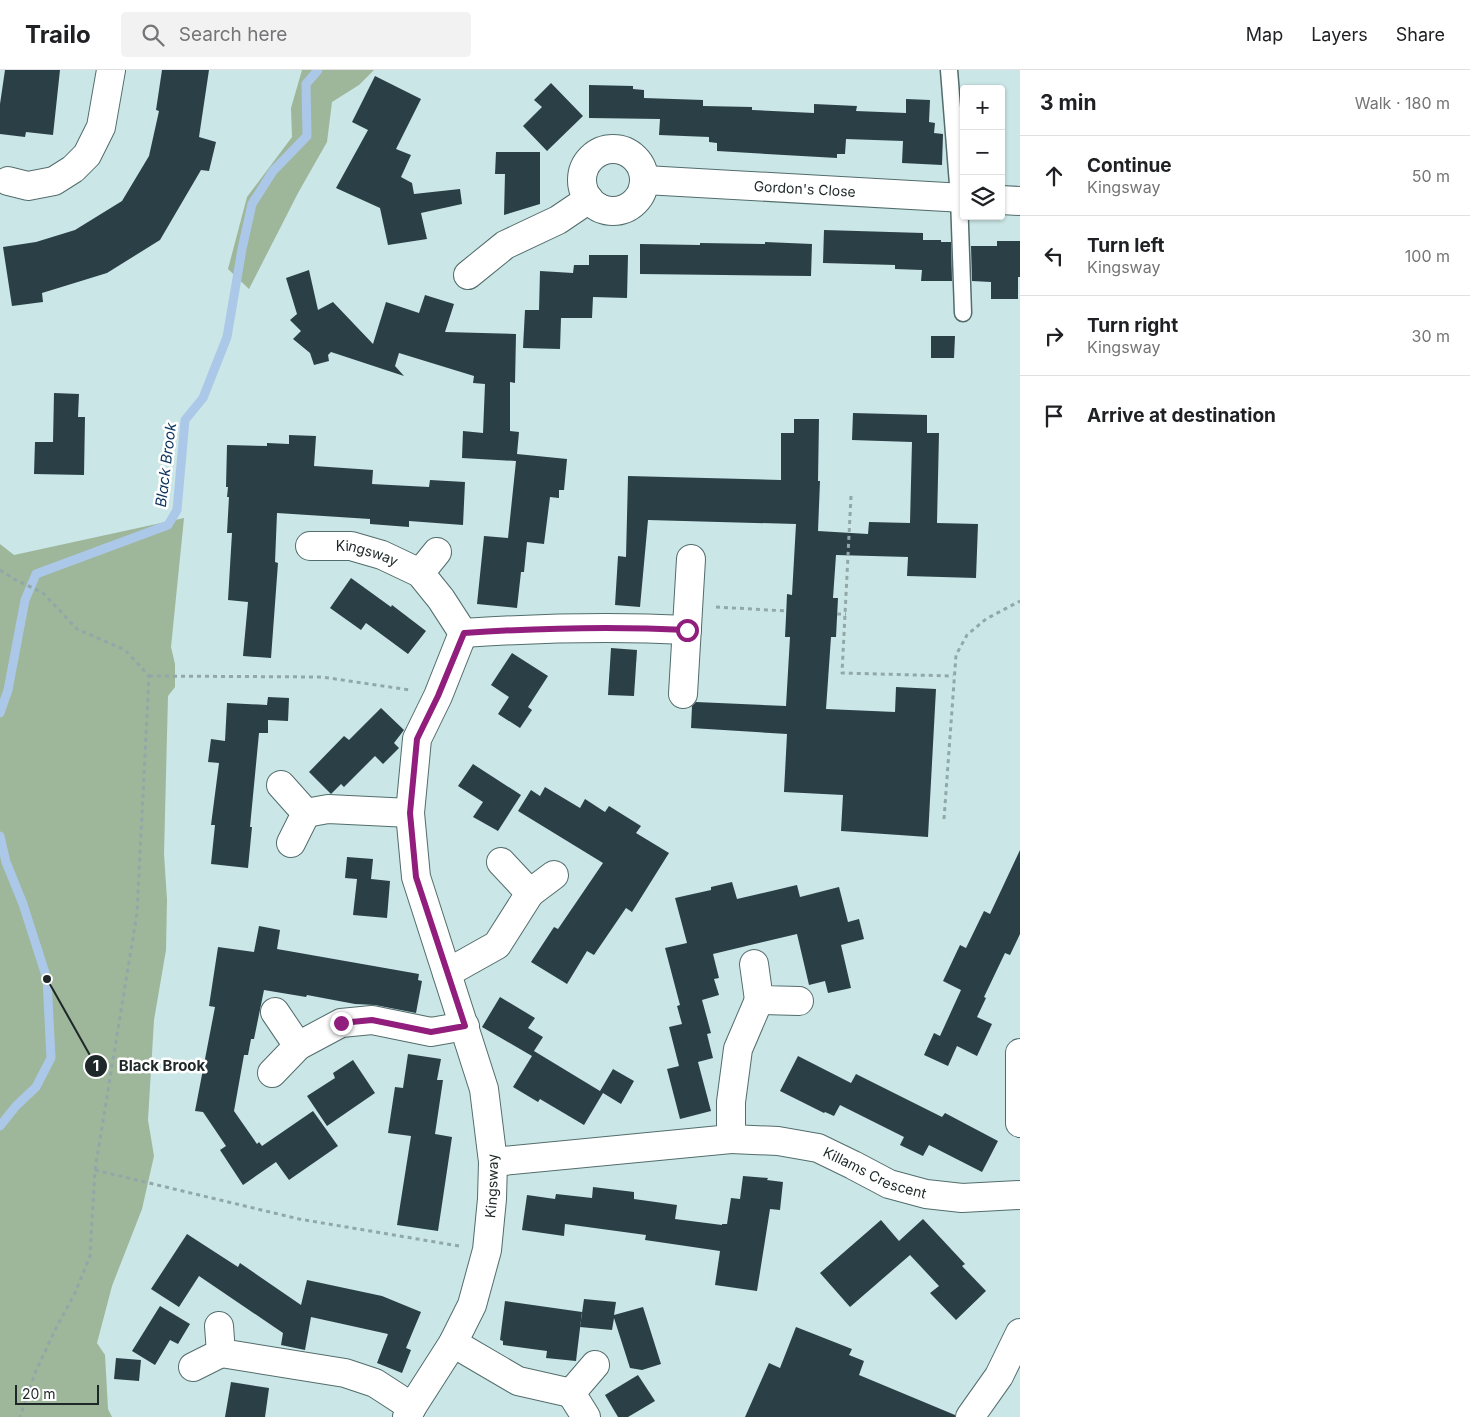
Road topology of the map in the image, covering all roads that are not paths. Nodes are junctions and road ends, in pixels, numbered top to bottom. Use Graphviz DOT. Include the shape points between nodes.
graph roads {
  1 [pos="111,70"];
  2 [pos="949,70"];
  3 [pos="645,180"];
  4 [pos="8,181"];
  5 [pos="960,187"];
  6 [pos="960,198"];
  7 [pos="588,199"];
  8 [pos="1005,200"];
  9 [pos="1020,201"];
  10 [pos="961,220"];
  11 [pos="468,275"];
  12 [pos="963,313"];
  13 [pos="310,546"];
  14 [pos="691,559"];
  15 [pos="687,618"];
  16 [pos="464,633"];
  17 [pos="683,694"];
  18 [pos="281,785"];
  19 [pos="306,813"];
  20 [pos="410,813"];
  21 [pos="291,843"];
  22 [pos="501,862"];
  23 [pos="554,875"];
  24 [pos="530,893"];
  25 [pos="754,964"];
  26 [pos="447,973"];
  27 [pos="759,1000"];
  28 [pos="799,1001"];
  29 [pos="275,1012"];
  30 [pos="465,1026"];
  31 [pos="298,1046"];
  32 [pos="1020,1053"];
  33 [pos="272,1073"];
  34 [pos="1020,1123"];
  35 [pos="731,1139"];
  36 [pos="493,1162"];
  37 [pos="1020,1196"];
  38 [pos="219,1326"];
  39 [pos="1020,1333"];
  40 [pos="453,1343"];
  41 [pos="221,1352"];
  42 [pos="595,1365"];
  43 [pos="193,1366"];
  44 [pos="571,1392"];
  45 [pos="409,1412"];
  46 [pos="586,1417"];
  47 [pos="971,1417"];
  1 -- 4 [label="street" via="101,127 87,156 54,181 28,186"];
  2 -- 5 [label="lane"];
  3 -- 6 [label="street, Gordon's Close"];
  3 -- 7 [label="street" via="635,203 624,209 598,208"];
  3 -- 7 [label="street" via="636,158 615,148 603,150 585,166 583,189"];
  7 -- 11 [label="street" via="558,220 500,237"];
  8 -- 9 [label="street"];
  10 -- 12 [label="lane"];
  13 -- 16 [label="street, Kingsway" via="351,546 428,563 441,599"];
  14 -- 15 [label="street"];
  15 -- 16 [label="street" via="637,627"];
  15 -- 17 [label="street"];
  16 -- 20 [label="street, Kingsway" via="417,739"];
  18 -- 19 [label="street"];
  19 -- 20 [label="street" via="328,809"];
  19 -- 21 [label="street"];
  20 -- 26 [label="street, Kingsway" via="416,877"];
  22 -- 24 [label="street"];
  23 -- 24 [label="street"];
  24 -- 26 [label="street" via="497,945"];
  25 -- 27 [label="street"];
  26 -- 30 [label="street, Kingsway"];
  27 -- 28 [label="street"];
  27 -- 35 [label="street" via="738,1049 731,1102"];
  29 -- 31 [label="street"];
  30 -- 31 [label="street" via="431,1032 372,1020 341,1023"];
  30 -- 36 [label="street, Kingsway" via="484,1089"];
  31 -- 33 [label="street"];
  32 -- 34 [label="street"];
  35 -- 36 [label="street, Killams Crescent"];
  35 -- 37 [label="street, Killams Crescent" via="778,1141 818,1148 889,1184 926,1194 962,1198"];
  36 -- 40 [label="street, Kingsway" via="487,1250 472,1305"];
  38 -- 41 [label="street"];
  39 -- 47 [label="street" via="999,1376"];
  40 -- 44 [label="street" via="518,1381"];
  40 -- 45 [label="street, Kingsway"];
  41 -- 43 [label="street"];
  41 -- 45 [label="street, Kingsway" via="345,1373 375,1383"];
  42 -- 44 [label="street"];
  44 -- 46 [label="street"];
}
